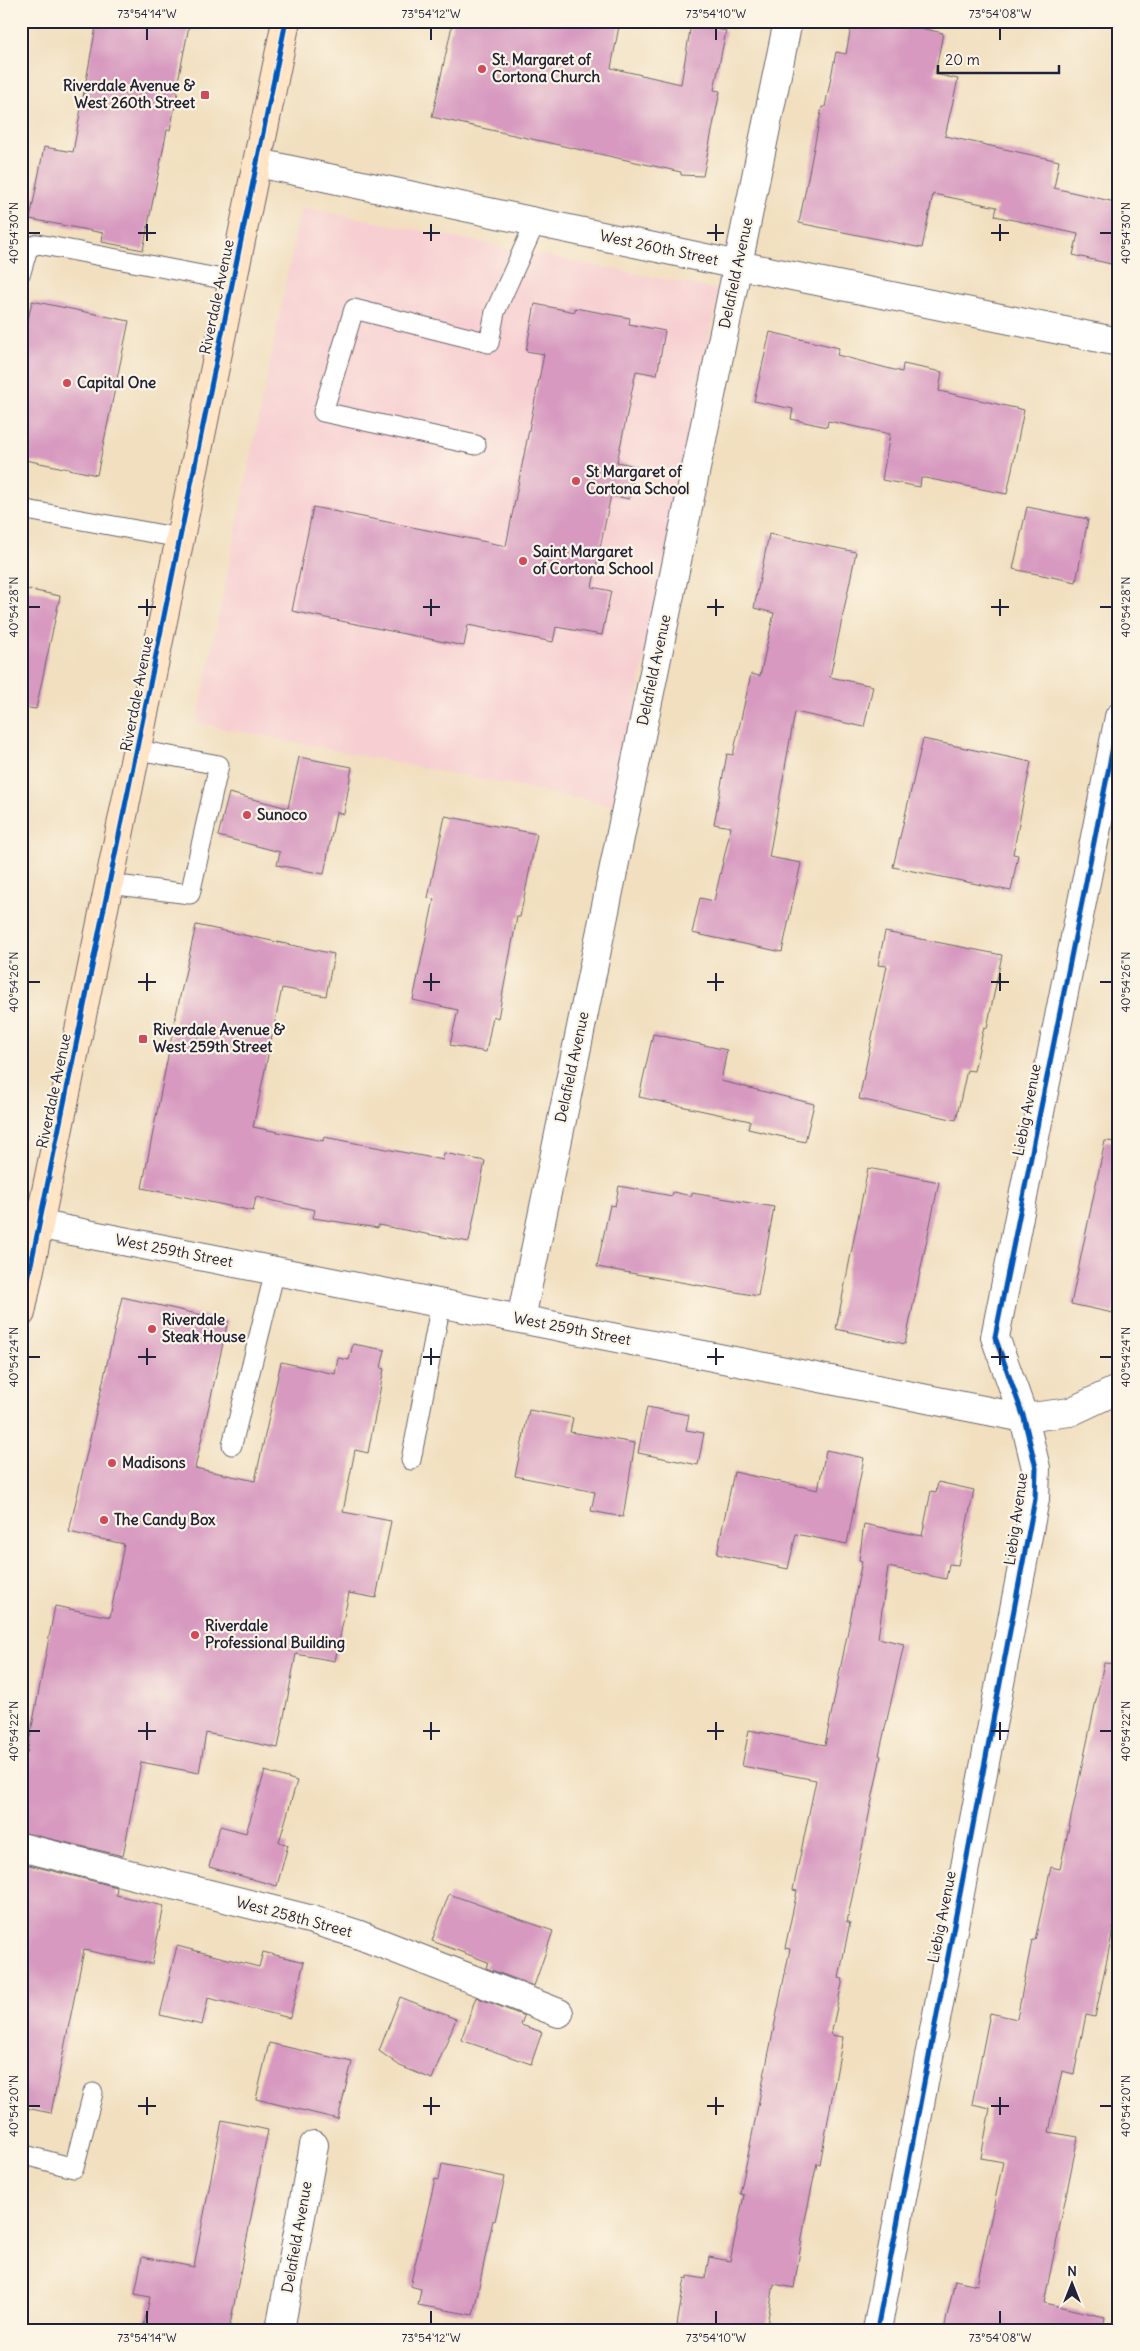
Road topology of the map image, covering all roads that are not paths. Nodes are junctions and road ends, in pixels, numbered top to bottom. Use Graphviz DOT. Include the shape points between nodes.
graph roads {
  1 [pos="286,21"];
  2 [pos="788,21"];
  3 [pos="258,163"];
  4 [pos="536,221"];
  5 [pos="738,264"];
  6 [pos="21,272"];
  7 [pos="233,281"];
  8 [pos="1119,342"];
  9 [pos="476,445"];
  10 [pos="21,509"];
  11 [pos="180,538"];
  12 [pos="1119,717"];
  13 [pos="138,750"];
  14 [pos="109,884"];
  15 [pos="30,1223"];
  16 [pos="275,1271"];
  17 [pos="441,1303"];
  18 [pos="21,1313"];
  19 [pos="521,1319"];
  20 [pos="1119,1389"];
  21 [pos="1024,1418"];
  22 [pos="232,1445"];
  23 [pos="410,1460"];
  24 [pos="21,1847"];
  25 [pos="560,2013"];
  26 [pos="93,2093"];
  27 [pos="314,2145"];
  28 [pos="21,2154"];
  29 [pos="280,2330"];
  30 [pos="876,2330"];
  1 -- 3 [label="main road, Riverdale Avenue"];
  2 -- 5 [label="street, Delafield Avenue"];
  3 -- 4 [label="street, West 260th Street"];
  3 -- 7 [label="main road, Riverdale Avenue"];
  4 -- 5 [label="street, West 260th Street"];
  4 -- 9 [label="lane" via="495,312 489,344 354,309 322,412"];
  5 -- 8 [label="street, West 260th Street"];
  5 -- 19 [label="street, Delafield Avenue"];
  6 -- 7 [label="lane" via="28,248 38,244"];
  7 -- 11 [label="main road, Riverdale Avenue"];
  10 -- 11 [label="lane"];
  11 -- 13 [label="main road, Riverdale Avenue"];
  12 -- 21 [label="street, Liebig Avenue" via="995,1337"];
  13 -- 14 [label="main road, Riverdale Avenue"];
  13 -- 14 [label="lane" via="219,765 190,894"];
  14 -- 15 [label="main road, Riverdale Avenue"];
  15 -- 16 [label="street, West 259th Street"];
  15 -- 18 [label="main road, Riverdale Avenue"];
  16 -- 17 [label="street, West 259th Street"];
  16 -- 22 [label="lane"];
  17 -- 19 [label="street, West 259th Street"];
  17 -- 23 [label="lane"];
  19 -- 21 [label="street, West 259th Street"];
  20 -- 21 [label="street, West 259th Street" via="1070,1412"];
  21 -- 30 [label="street, Liebig Avenue" via="1036,1468 1035,1499"];
  24 -- 25 [label="street, West 258th Street" via="313,1920"];
  26 -- 28 [label="lane" via="74,2168"];
  27 -- 29 [label="street, Delafield Avenue"];
}
